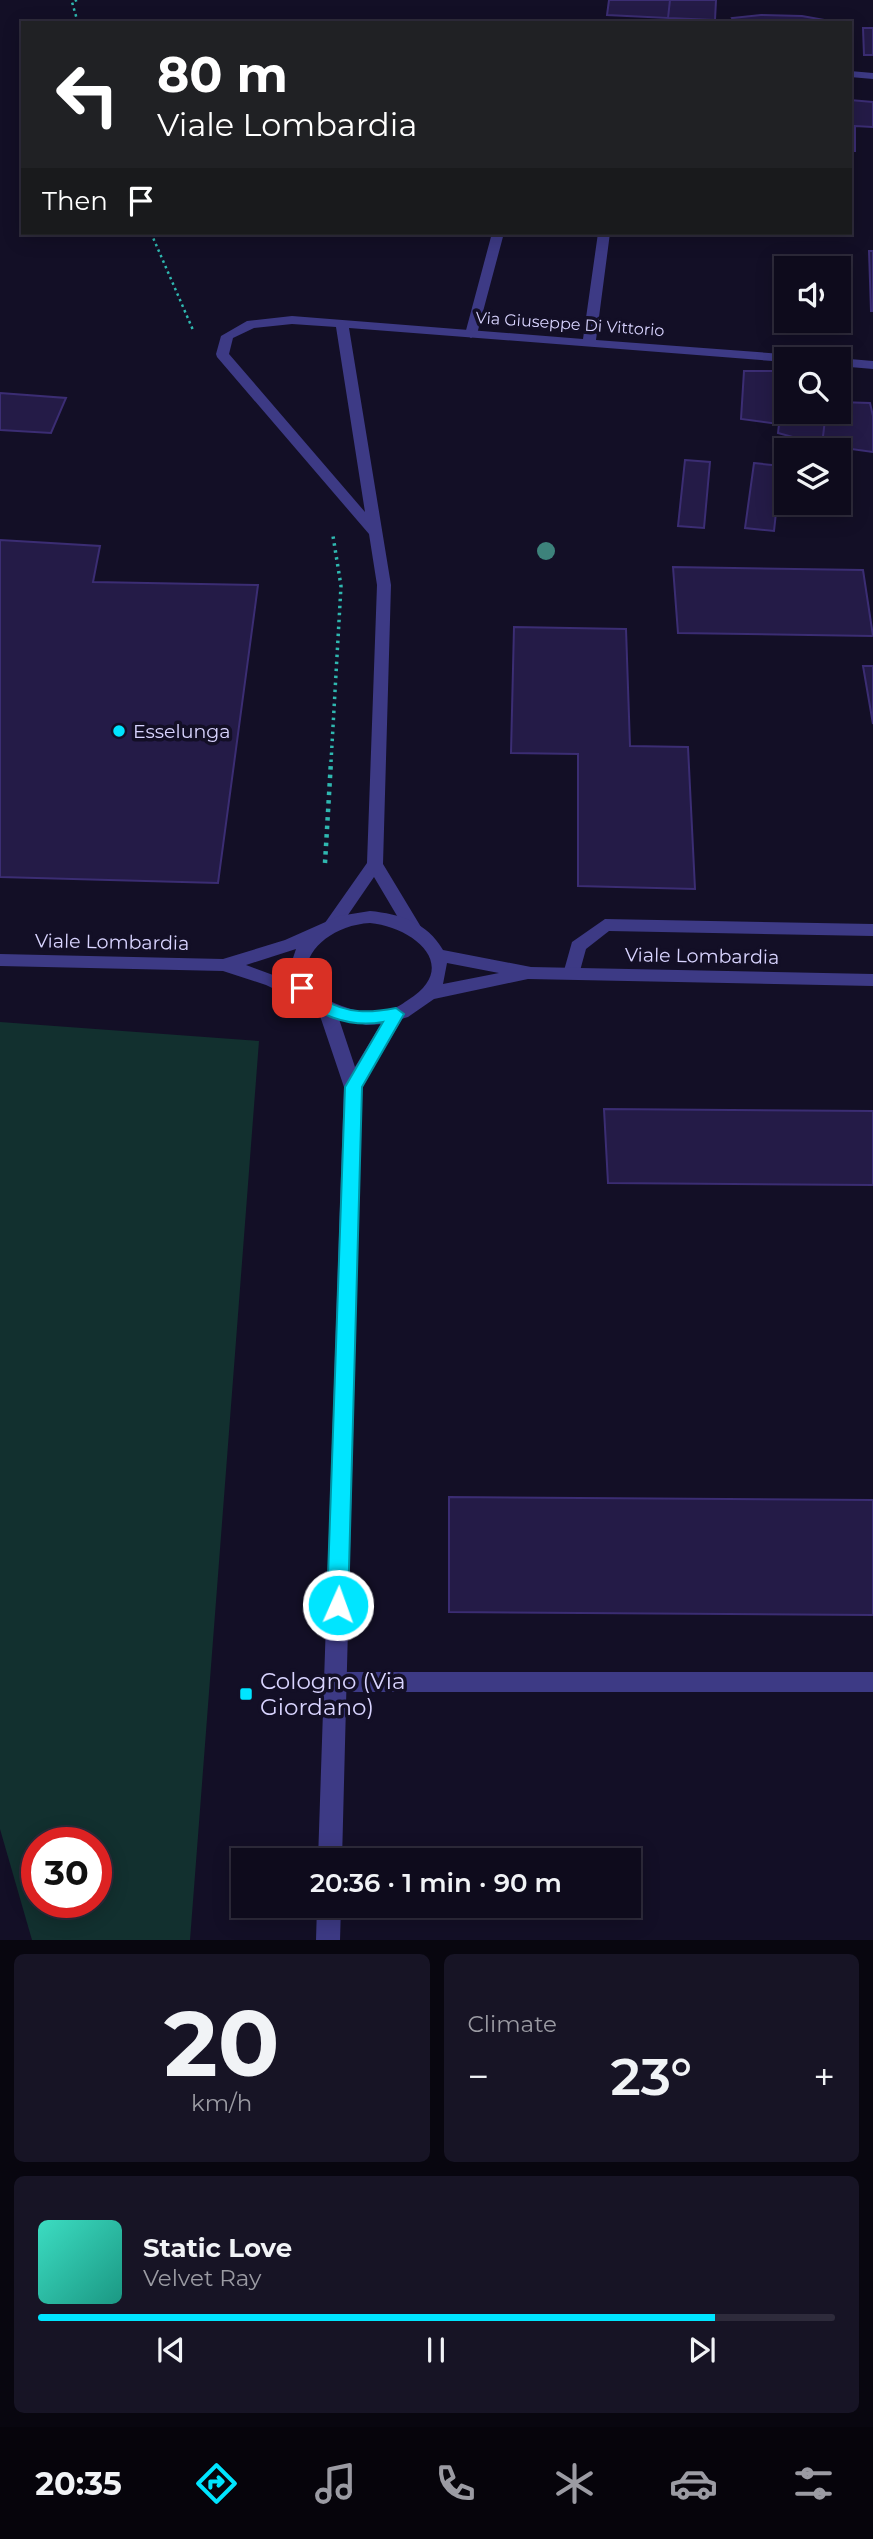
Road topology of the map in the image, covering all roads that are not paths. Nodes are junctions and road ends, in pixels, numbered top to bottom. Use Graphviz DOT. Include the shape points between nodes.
graph roads {
  1 [pos="852,75"];
  2 [pos="873,76"];
  3 [pos="497,235"];
  4 [pos="604,235"];
  5 [pos="342,324"];
  6 [pos="471,334"];
  7 [pos="589,343"];
  8 [pos="774,357"];
  9 [pos="851,363"];
  10 [pos="873,365"];
  11 [pos="377,535"];
  12 [pos="375,864"];
  13 [pos="333,924"];
  14 [pos="412,926"];
  15 [pos="873,930"];
  16 [pos="315,936"];
  17 [pos="438,955"];
  18 [pos="0,960"];
  19 [pos="223,965"];
  20 [pos="531,973"];
  21 [pos="572,974"];
  22 [pos="873,980"];
  23 [pos="430,993"];
  24 [pos="321,1005"];
  25 [pos="396,1014"];
  26 [pos="353,1087"];
  27 [pos="335,1682"];
  28 [pos="873,1682"];
  29 [pos="330,1848"];
  30 [pos="329,1918"];
  31 [pos="328,1940"];
  1 -- 2 [label="street"];
  3 -- 6 [label="street"];
  4 -- 7 [label="street"];
  5 -- 6 [label="street, Via Giuseppe Di Vittorio"];
  5 -- 11 [label="street"];
  5 -- 11 [label="street, Via Giuseppe Di Vittorio" via="292,320 251,324 227,336 222,354"];
  6 -- 7 [label="street, Via Giuseppe Di Vittorio"];
  7 -- 8 [label="street, Via Giuseppe Di Vittorio"];
  9 -- 10 [label="street"];
  11 -- 12 [label="street" via="384,586"];
  12 -- 13 [label="street"];
  12 -- 14 [label="street"];
  13 -- 14 [label="street, Viale Lombardia" via="381,917"];
  13 -- 16 [label="street, Viale Lombardia"];
  14 -- 17 [label="street"];
  15 -- 21 [label="street" via="605,925 578,946"];
  16 -- 19 [label="street, Viale Lombardia"];
  16 -- 24 [label="street, Viale Lombardia" via="300,954 297,971 302,988"];
  17 -- 20 [label="street, Viale Lombardia"];
  17 -- 23 [label="street" via="439,976"];
  18 -- 19 [label="street, Viale Lombardia"];
  19 -- 24 [label="street, Viale Lombardia" via="277,982"];
  20 -- 21 [label="street, Viale Lombardia"];
  20 -- 23 [label="street, Viale Lombardia"];
  21 -- 22 [label="street, Viale Lombardia"];
  23 -- 25 [label="street, Viale Lombardia" via="414,1007"];
  24 -- 25 [label="street, Viale Lombardia" via="346,1016 371,1019"];
  24 -- 26 [label="street"];
  25 -- 26 [label="street"];
  26 -- 27 [label="street"];
  27 -- 28 [label="street"];
  27 -- 29 [label="street"];
  30 -- 31 [label="street"];
}
